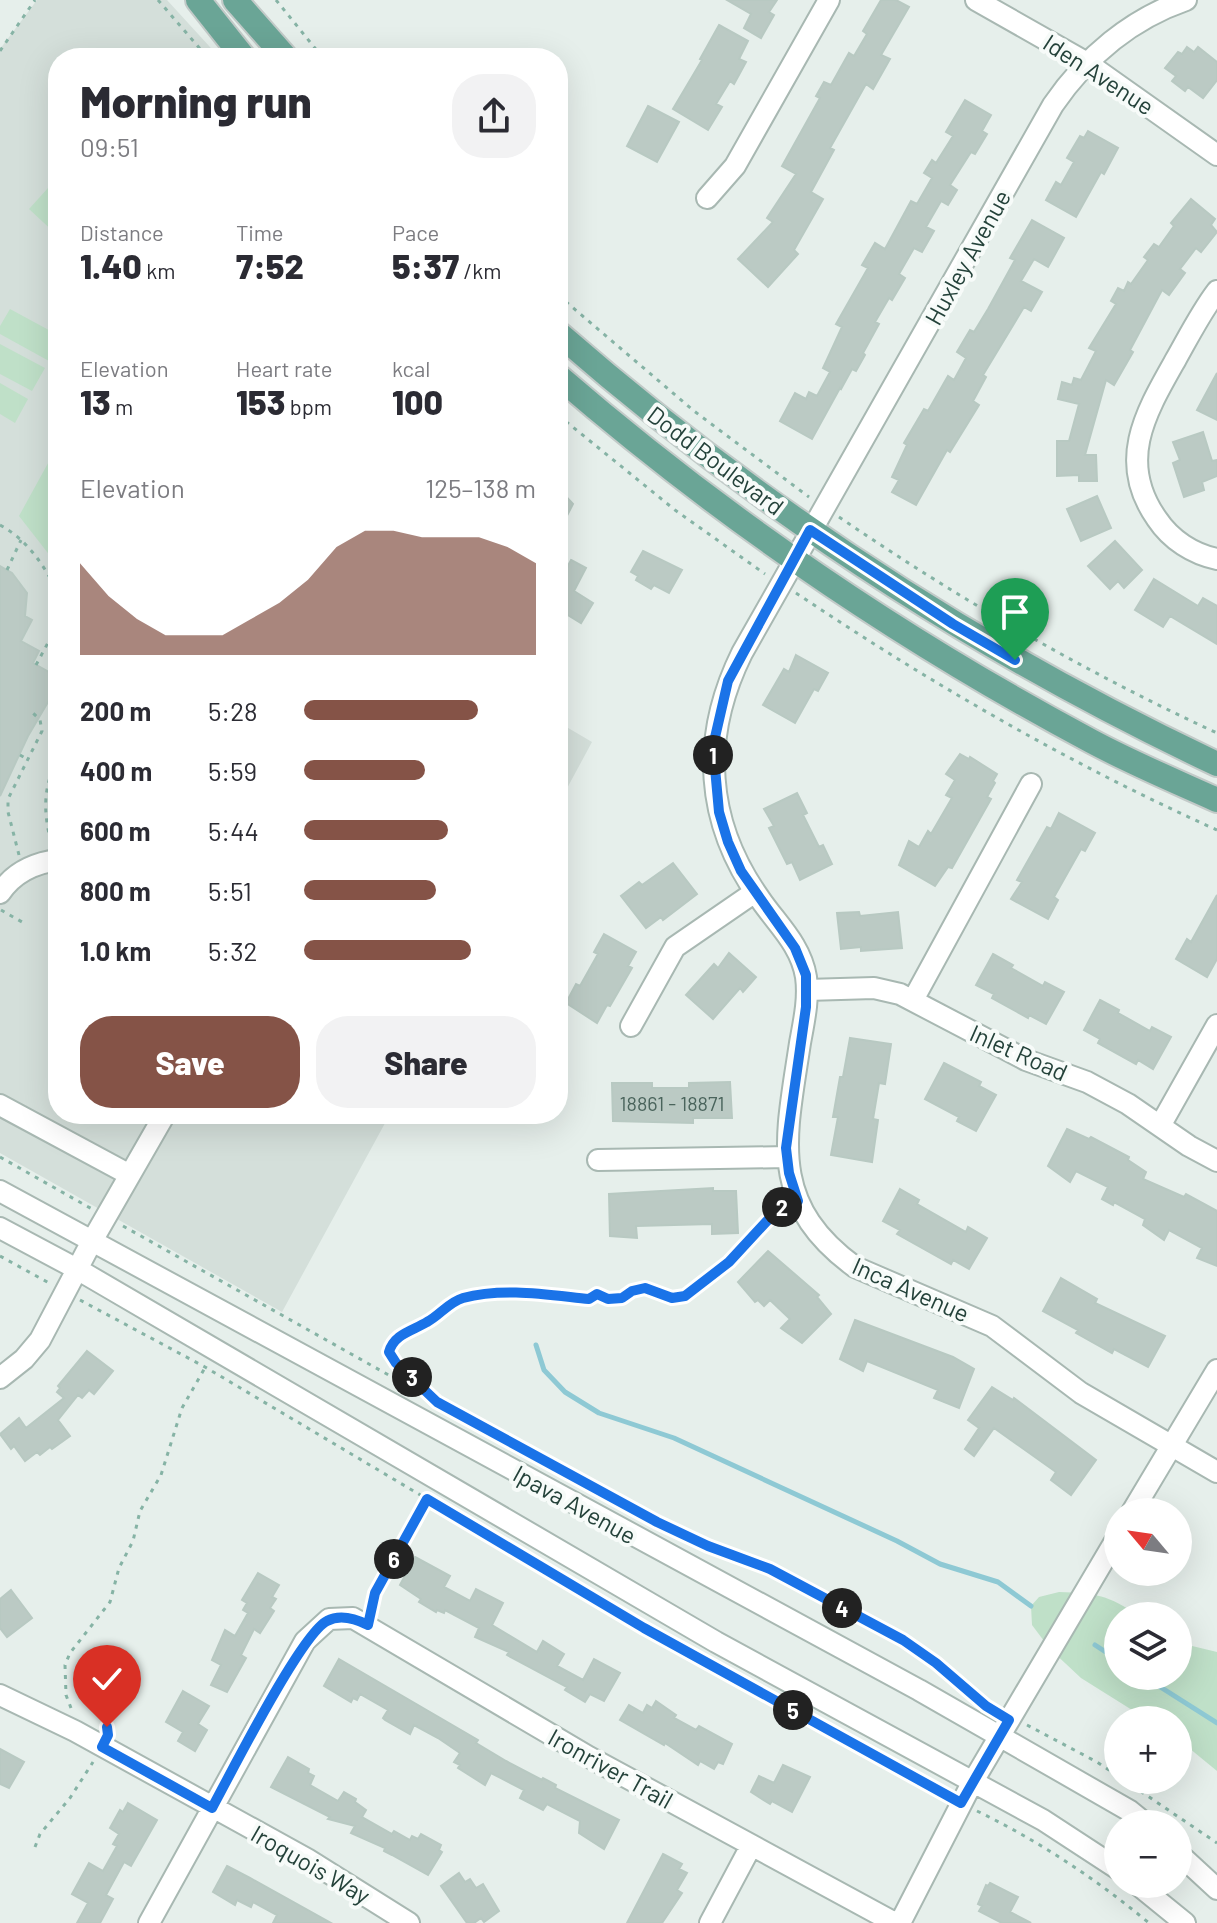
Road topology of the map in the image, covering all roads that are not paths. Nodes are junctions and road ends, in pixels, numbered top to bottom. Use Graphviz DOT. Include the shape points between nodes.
graph roads {
  1 [pos="198,0"];
  2 [pos="235,0"];
  3 [pos="829,0"];
  4 [pos="976,0"];
  5 [pos="1186,0"];
  6 [pos="236,48"];
  7 [pos="277,48"];
  8 [pos="1087,63"];
  9 [pos="1217,155"];
  10 [pos="707,198"];
  11 [pos="1217,291"];
  12 [pos="568,341"];
  13 [pos="568,385"];
  14 [pos="810,530"];
  15 [pos="794,558"];
  16 [pos="1217,559"];
  17 [pos="1217,764"];
  18 [pos="1031,784"];
  19 [pos="1217,800"];
  20 [pos="48,859"];
  21 [pos="755,892"];
  22 [pos="0,893"];
  23 [pos="807,990"];
  24 [pos="913,1000"];
  25 [pos="1217,1025"];
  26 [pos="631,1026"];
  27 [pos="0,1105"];
  28 [pos="159,1124"];
  29 [pos="1160,1126"];
  30 [pos="787,1157"];
  31 [pos="598,1160"];
  32 [pos="1217,1161"];
  33 [pos="130,1175"];
  34 [pos="0,1191"];
  35 [pos="0,1228"];
  36 [pos="92,1241"];
  37 [pos="77,1269"];
  38 [pos="1217,1370"];
  39 [pos="0,1378"];
  40 [pos="1172,1446"];
  41 [pos="1217,1472"];
  42 [pos="1140,1498"];
  43 [pos="1104,1560"];
  44 [pos="0,1695"];
  45 [pos="1004,1728"];
  46 [pos="972,1783"];
  47 [pos="212,1808"];
  48 [pos="1128,1810"];
  49 [pos="751,1846"];
  50 [pos="1104,1860"];
  51 [pos="1192,1866"];
  52 [pos="1217,1889"];
  53 [pos="1154,1898"];
  54 [pos="149,1923"];
  55 [pos="409,1923"];
  56 [pos="710,1923"];
  57 [pos="897,1923"];
  58 [pos="1185,1923"];
  1 -- 6 [label="main road"];
  2 -- 7 [label="main road"];
  3 -- 10 [label="street" via="735,166"];
  4 -- 8 [label="street, Iden Avenue"];
  5 -- 8 [label="street, Huxley Avenue" via="1140,21"];
  8 -- 9 [label="street, Iden Avenue"];
  8 -- 14 [label="street, Huxley Avenue" via="1045,118"];
  11 -- 16 [label="street" via="1151,403 1137,458 1146,500 1161,525 1188,548"];
  12 -- 14 [label="main road, Dodd Boulevard" via="675,431"];
  13 -- 15 [label="main road, Dodd Boulevard" via="635,442"];
  14 -- 15 [label="street, Huxley Avenue"];
  14 -- 17 [label="main road, Dodd Boulevard" via="953,624 1052,681"];
  15 -- 19 [label="main road, Dodd Boulevard" via="1071,730"];
  15 -- 21 [label="street, Inca Avenue" via="728,681 713,746 719,812 728,842"];
  18 -- 24 [label="street"];
  20 -- 22 [label="street" via="34,863"];
  21 -- 23 [label="street, Inca Avenue" via="802,961"];
  21 -- 26 [label="street" via="675,947"];
  23 -- 24 [label="street, Inlet Road" via="874,988"];
  23 -- 30 [label="street, Inca Avenue"];
  24 -- 29 [label="street, Inlet Road" via="1009,1052 1087,1082"];
  25 -- 29 [label="street"];
  27 -- 33 [label="street"];
  28 -- 33 [label="street"];
  29 -- 32 [label="street, Inlet Road"];
  30 -- 31 [label="street"];
  30 -- 40 [label="street, Inca Avenue" via="804,1216 835,1253 855,1267 992,1326 1081,1393"];
  33 -- 36 [label="street"];
  34 -- 36 [label="street, Ipava Avenue"];
  35 -- 37 [label="street, Ipava Avenue"];
  36 -- 37 [label="street"];
  36 -- 45 [label="street, Ipava Avenue" via="919,1690"];
  37 -- 39 [label="street" via="40,1340"];
  37 -- 46 [label="street, Ipava Avenue" via="716,1642"];
  38 -- 40 [label="street"];
  40 -- 41 [label="street, Inca Avenue"];
  40 -- 42 [label="street"];
  43 -- 45 [label="street"];
  44 -- 47 [label="street, Iroquois Way"];
  45 -- 46 [label="street"];
  45 -- 48 [label="street, Ipava Avenue"];
  46 -- 50 [label="street, Ipava Avenue"];
  46 -- 57 [label="street"];
  47 -- 49 [label="street, Ironriver Trail" via="305,1641 329,1619 353,1618"];
  47 -- 54 [label="street"];
  47 -- 55 [label="street, Iroquois Way"];
  49 -- 56 [label="street"];
  49 -- 57 [label="street, Ironriver Trail"];
  51 -- 52 [label="street"];
  53 -- 58 [label="street"];
}
